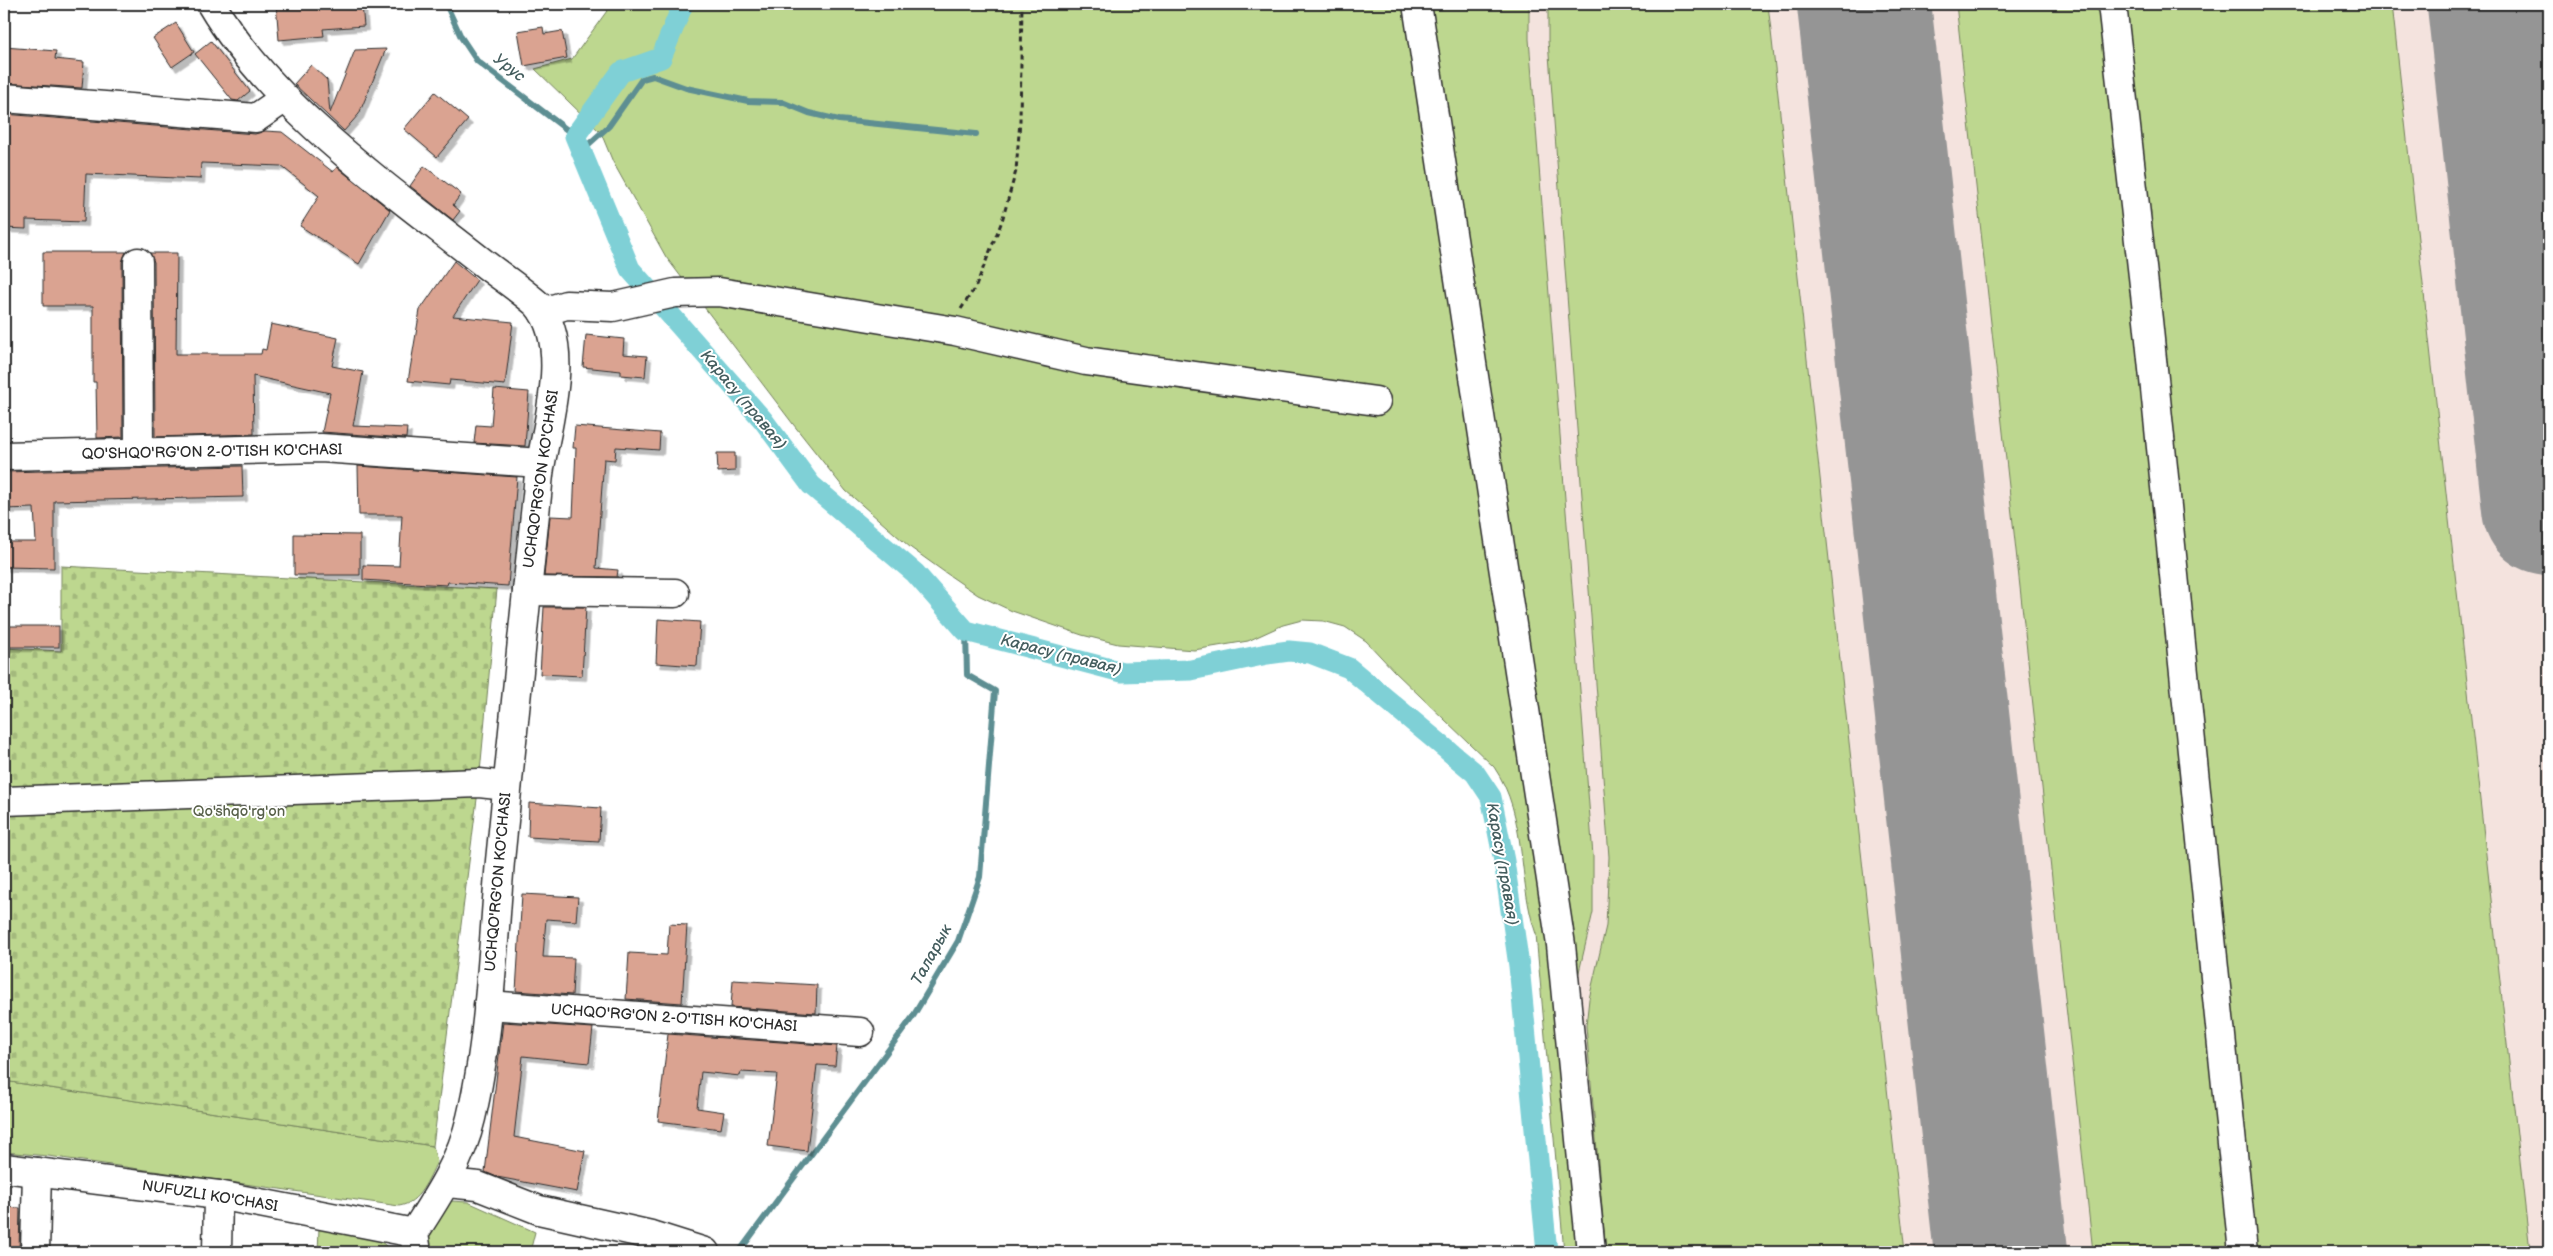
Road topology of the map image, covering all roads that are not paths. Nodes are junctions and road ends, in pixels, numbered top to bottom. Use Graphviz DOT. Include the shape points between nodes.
graph roads {
  1 [pos="211,4"];
  2 [pos="1417,4"];
  3 [pos="2112,4"];
  4 [pos="4,98"];
  5 [pos="285,98"];
  6 [pos="138,262"];
  7 [pos="543,312"];
  8 [pos="1376,401"];
  9 [pos="139,453"];
  10 [pos="4,456"];
  11 [pos="540,463"];
  12 [pos="527,591"];
  13 [pos="675,593"];
  14 [pos="507,786"];
  15 [pos="4,801"];
  16 [pos="488,1005"];
  17 [pos="860,1032"];
  18 [pos="4,1168"];
  19 [pos="37,1172"];
  20 [pos="447,1182"];
  21 [pos="218,1195"];
  22 [pos="415,1242"];
  23 [pos="35,1252"];
  24 [pos="217,1252"];
  25 [pos="705,1252"];
  26 [pos="1591,1252"];
  27 [pos="2243,1252"];
  1 -- 5 [label="street" via="254,66"];
  2 -- 26 [label="street" via="1557,917"];
  3 -- 27 [label="street" via="2150,330"];
  4 -- 5 [label="street" via="256,118"];
  5 -- 7 [label="street" via="361,167 530,298"];
  6 -- 9 [label="street"];
  7 -- 8 [label="street" via="566,305 613,307 675,294 720,292 955,331 1086,360"];
  7 -- 11 [label="street, UCHQO'RG'ON KO'CHASI" via="552,336 554,388"];
  9 -- 10 [label="street, QO'SHQO'RG'ON 2-O'TISH KO'CHASI"];
  9 -- 11 [label="street, QO'SHQO'RG'ON 2-O'TISH KO'CHASI" via="321,448"];
  11 -- 12 [label="street, UCHQO'RG'ON KO'CHASI"];
  12 -- 13 [label="street"];
  12 -- 14 [label="street, UCHQO'RG'ON KO'CHASI"];
  14 -- 15 [label="street" via="479,783"];
  14 -- 16 [label="street, UCHQO'RG'ON KO'CHASI"];
  16 -- 17 [label="street, UCHQO'RG'ON 2-O'TISH KO'CHASI"];
  16 -- 20 [label="street, UCHQO'RG'ON KO'CHASI" via="471,1119 460,1155"];
  18 -- 19 [label="street, NUFUZLI KO'CHASI"];
  19 -- 21 [label="street, NUFUZLI KO'CHASI"];
  19 -- 23 [label="street"];
  20 -- 22 [label="street, UCHQO'RG'ON KO'CHASI"];
  20 -- 25 [label="street" via="478,1186 539,1210 651,1235"];
  21 -- 22 [label="street, NUFUZLI KO'CHASI"];
  21 -- 24 [label="street"];
}
